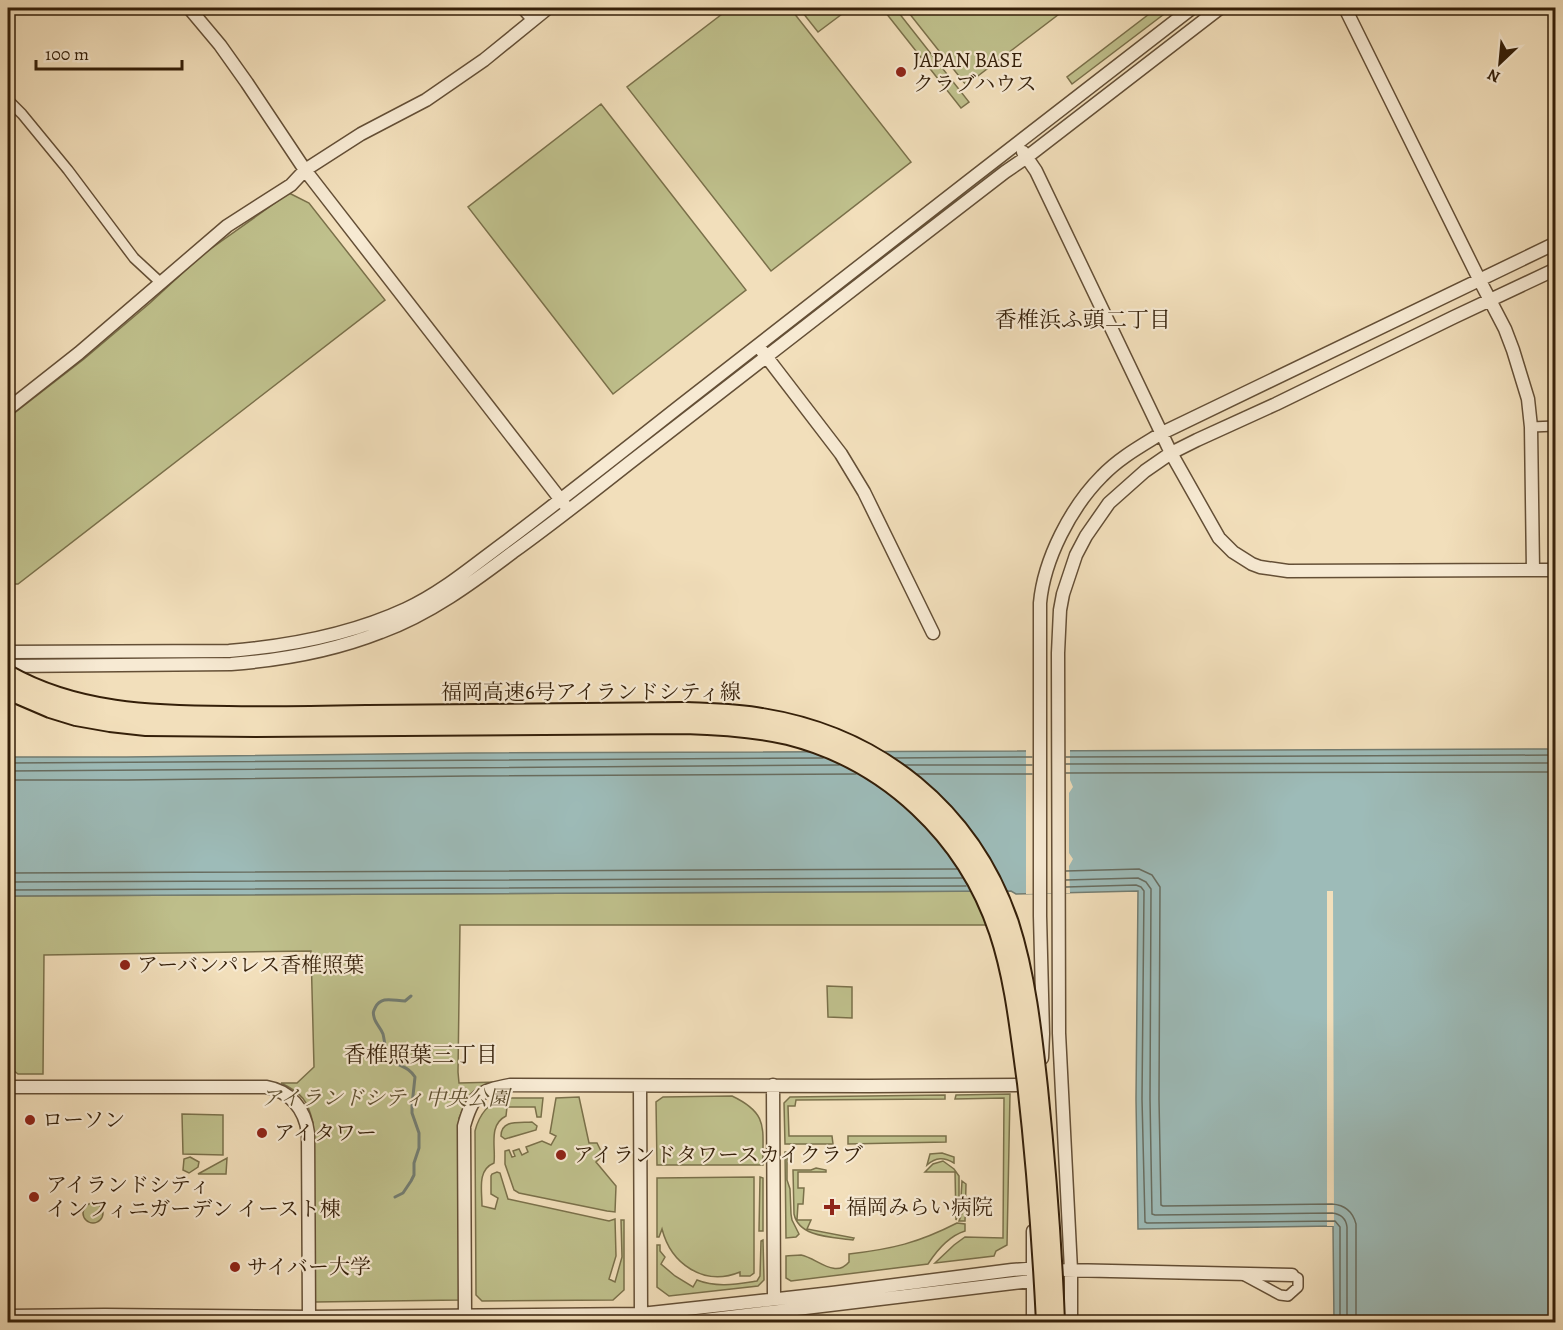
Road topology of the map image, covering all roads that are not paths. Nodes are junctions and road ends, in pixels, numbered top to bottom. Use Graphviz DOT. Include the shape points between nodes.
graph roads {
  1 [pos="189,8"];
  2 [pos="523,8"];
  3 [pos="548,8"];
  4 [pos="1191,8"];
  5 [pos="1220,8"];
  6 [pos="1345,8"];
  7 [pos="532,19"];
  8 [pos="8,100"];
  9 [pos="1016,144"];
  10 [pos="1027,157"];
  11 [pos="305,170"];
  12 [pos="1556,243"];
  13 [pos="1556,269"];
  14 [pos="1479,279"];
  15 [pos="161,283"];
  16 [pos="1490,300"];
  17 [pos="758,345"];
  18 [pos="766,357"];
  19 [pos="8,409"];
  20 [pos="1556,426"];
  21 [pos="1531,427"];
  22 [pos="1162,433"];
  23 [pos="1171,453"];
  24 [pos="561,500"];
  25 [pos="569,510"];
  26 [pos="1533,570"];
  27 [pos="1556,570"];
  28 [pos="933,633"];
  29 [pos="8,652"];
  30 [pos="8,666"];
  31 [pos="8,674"];
  32 [pos="8,691"];
  33 [pos="1040,1084"];
  34 [pos="773,1085"];
  35 [pos="640,1086"];
  36 [pos="8,1087"];
  37 [pos="1032,1268"];
  38 [pos="1071,1270"];
  39 [pos="1243,1275"];
  40 [pos="1292,1275"];
  41 [pos="1033,1281"];
  42 [pos="774,1298"];
  43 [pos="8,1316"];
  44 [pos="465,1316"];
  45 [pos="309,1317"];
  46 [pos="641,1320"];
  47 [pos="688,1323"];
  48 [pos="1033,1323"];
  49 [pos="1045,1323"];
  50 [pos="1056,1323"];
  51 [pos="1071,1323"];
  1 -- 11 [label="street" via="220,45"];
  2 -- 7 [label="street"];
  3 -- 7 [label="street"];
  4 -- 9 [label="street"];
  5 -- 10 [label="street"];
  6 -- 14 [label="street"];
  7 -- 11 [label="street" via="484,60 426,100"];
  8 -- 15 [label="street" via="68,170 134,258"];
  9 -- 10 [label="street"];
  9 -- 17 [label="street"];
  10 -- 18 [label="street"];
  10 -- 22 [label="street"];
  11 -- 15 [label="street" via="291,185 227,226"];
  11 -- 24 [label="street"];
  12 -- 14 [label="street"];
  13 -- 16 [label="street"];
  14 -- 16 [label="street"];
  14 -- 22 [label="street"];
  15 -- 19 [label="street"];
  16 -- 21 [label="street" via="1513,350 1528,399"];
  16 -- 23 [label="street"];
  17 -- 18 [label="street"];
  17 -- 24 [label="street"];
  18 -- 25 [label="street"];
  18 -- 28 [label="street" via="841,454 864,492"];
  20 -- 21 [label="street"];
  21 -- 26 [label="street"];
  22 -- 23 [label="street"];
  22 -- 33 [label="street" via="1129,453 1083,497 1056,546 1041,589"];
  23 -- 26 [label="street" via="1219,538 1243,559 1260,567 1288,571"];
  23 -- 38 [label="street" via="1109,503 1076,555 1060,610 1059,1033"];
  24 -- 25 [label="street"];
  24 -- 29 [label="street" via="435,594 378,621 334,635 229,651"];
  25 -- 30 [label="street" via="441,603 382,632 339,646 263,662 231,664"];
  26 -- 27 [label="street"];
  31 -- 50 [label="highway, 福岡高速6号アイランドシティ線, bridge" via="80,703 147,713 730,713 762,716 819,730 871,754 916,784 957,826 992,882 1010,923 1034,1042 1052,1227"];
  32 -- 49 [label="highway, 福岡高速6号アイランドシティ線, bridge" via="76,717 146,727 729,726 789,736 863,766 907,796 956,848 998,930 1015,1004 1031,1126"];
  33 -- 34 [label="street"];
  33 -- 37 [label="street"];
  34 -- 35 [label="street"];
  34 -- 42 [label="street"];
  35 -- 44 [label="street" via="510,1085 492,1088 474,1100 464,1126"];
  35 -- 46 [label="street"];
  36 -- 45 [label="street" via="266,1087 290,1096 304,1117 308,1133"];
  37 -- 38 [label="street"];
  37 -- 41 [label="street"];
  37 -- 42 [label="street"];
  38 -- 39 [label="street"];
  38 -- 41 [label="street"];
  38 -- 51 [label="street"];
  39 -- 40 [label="street"];
  39 -- 40 [label="street" via="1288,1296 1298,1287 1298,1278"];
  41 -- 47 [label="street"];
  41 -- 48 [label="street"];
  42 -- 46 [label="street"];
  43 -- 45 [label="street"];
  44 -- 45 [label="street"];
  44 -- 46 [label="street"];
}
